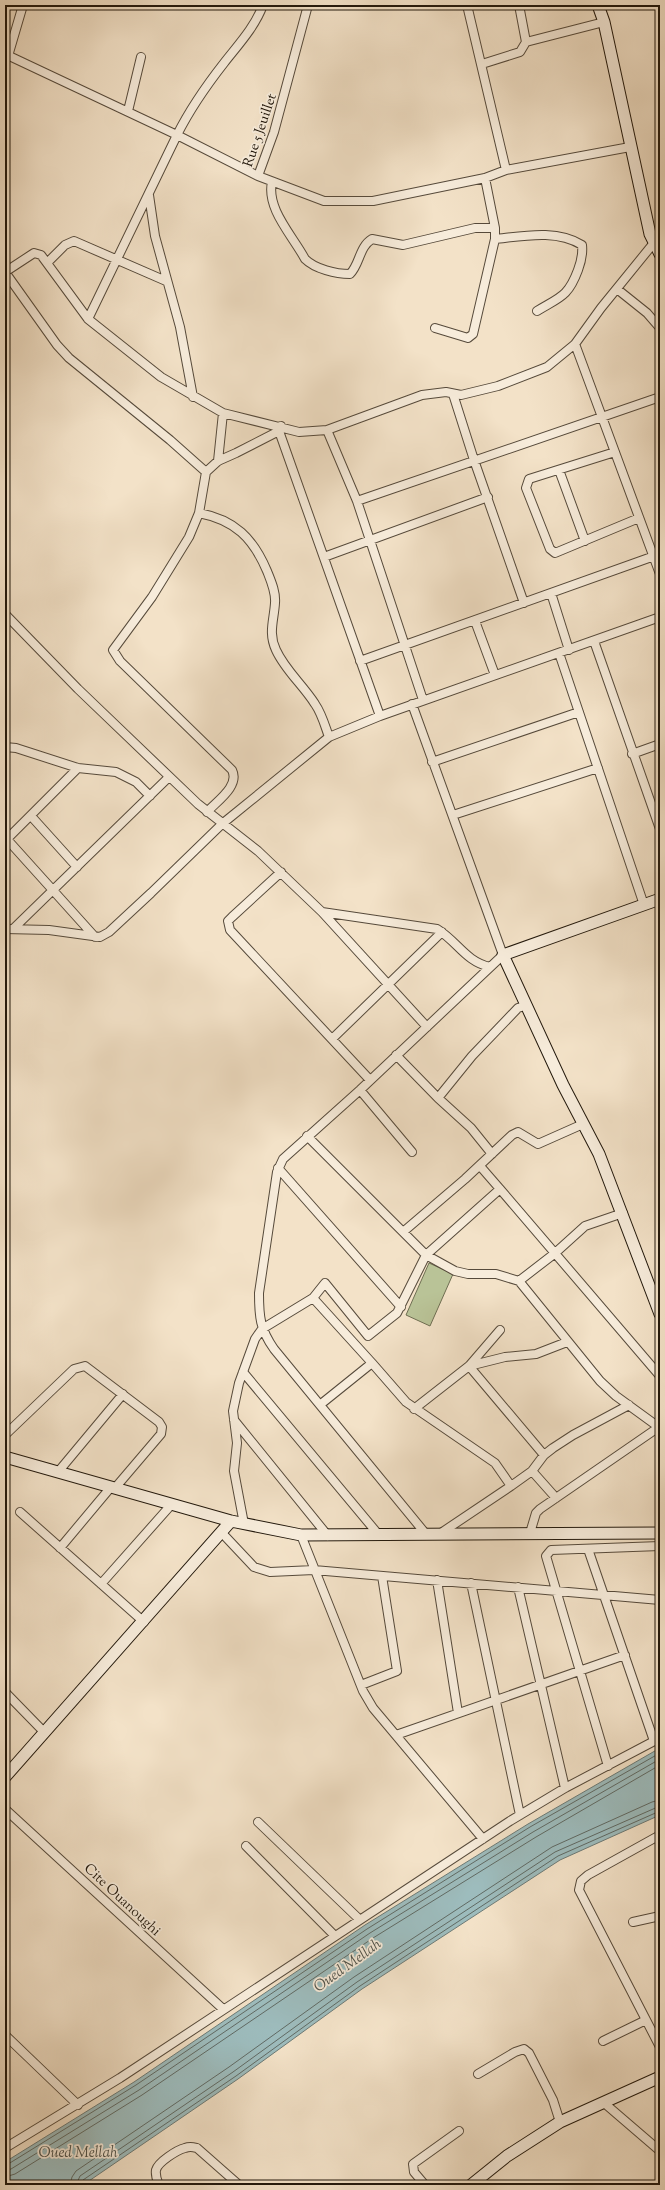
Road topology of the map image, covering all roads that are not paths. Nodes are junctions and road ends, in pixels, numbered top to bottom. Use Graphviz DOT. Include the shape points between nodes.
graph roads {
  1 [pos="23,5"];
  2 [pos="308,5"];
  3 [pos="467,5"];
  4 [pos="519,5"];
  5 [pos="598,5"];
  6 [pos="604,5"];
  7 [pos="262,6"];
  8 [pos="604,22"];
  9 [pos="526,42"];
  10 [pos="7,55"];
  11 [pos="141,57"];
  12 [pos="482,64"];
  13 [pos="128,111"];
  14 [pos="177,135"];
  15 [pos="630,147"];
  16 [pos="506,170"];
  17 [pos="258,176"];
  18 [pos="485,178"];
  19 [pos="272,182"];
  20 [pos="149,195"];
  21 [pos="495,228"];
  22 [pos="496,239"];
  23 [pos="653,244"];
  24 [pos="660,254"];
  25 [pos="118,259"];
  26 [pos="48,262"];
  27 [pos="5,272"];
  28 [pos="166,281"];
  29 [pos="617,289"];
  30 [pos="537,311"];
  31 [pos="88,318"];
  32 [pos="435,328"];
  33 [pos="660,328"];
  34 [pos="575,344"];
  35 [pos="453,394"];
  36 [pos="193,397"];
  37 [pos="660,397"];
  38 [pos="223,413"];
  39 [pos="602,416"];
  40 [pos="280,428"];
  41 [pos="327,430"];
  42 [pos="615,452"];
  43 [pos="218,460"];
  44 [pos="474,460"];
  45 [pos="559,470"];
  46 [pos="206,472"];
  47 [pos="488,497"];
  48 [pos="356,501"];
  49 [pos="199,513"];
  50 [pos="639,518"];
  51 [pos="370,541"];
  52 [pos="585,541"];
  53 [pos="657,555"];
  54 [pos="324,557"];
  55 [pos="660,574"];
  56 [pos="551,593"];
  57 [pos="524,603"];
  58 [pos="5,614"];
  59 [pos="660,617"];
  60 [pos="476,620"];
  61 [pos="594,641"];
  62 [pos="405,646"];
  63 [pos="569,650"];
  64 [pos="559,653"];
  65 [pos="360,661"];
  66 [pos="495,675"];
  67 [pos="423,700"];
  68 [pos="412,704"];
  69 [pos="579,712"];
  70 [pos="380,716"];
  71 [pos="329,737"];
  72 [pos="660,744"];
  73 [pos="5,747"];
  74 [pos="632,754"];
  75 [pos="432,762"];
  76 [pos="78,768"];
  77 [pos="598,768"];
  78 [pos="169,777"];
  79 [pos="150,796"];
  80 [pos="207,812"];
  81 [pos="454,815"];
  82 [pos="30,816"];
  83 [pos="222,824"];
  84 [pos="660,829"];
  85 [pos="6,839"];
  86 [pos="77,867"];
  87 [pos="281,872"];
  88 [pos="53,891"];
  89 [pos="660,899"];
  90 [pos="644,905"];
  91 [pos="322,912"];
  92 [pos="14,928"];
  93 [pos="5,929"];
  94 [pos="442,932"];
  95 [pos="95,937"];
  96 [pos="503,955"];
  97 [pos="490,967"];
  98 [pos="388,985"];
  99 [pos="527,1005"];
  100 [pos="427,1027"];
  101 [pos="332,1039"];
  102 [pos="396,1055"];
  103 [pos="370,1080"];
  104 [pos="360,1090"];
  105 [pos="438,1098"];
  106 [pos="583,1124"];
  107 [pos="307,1136"];
  108 [pos="412,1152"];
  109 [pos="492,1154"];
  110 [pos="480,1166"];
  111 [pos="278,1168"];
  112 [pos="500,1189"];
  113 [pos="623,1213"];
  114 [pos="403,1232"];
  115 [pos="554,1254"];
  116 [pos="426,1255"];
  117 [pos="519,1281"];
  118 [pos="312,1298"];
  119 [pos="401,1307"];
  120 [pos="660,1314"];
  121 [pos="262,1329"];
  122 [pos="500,1330"];
  123 [pos="368,1336"];
  124 [pos="567,1342"];
  125 [pos="357,1344"];
  126 [pos="372,1363"];
  127 [pos="468,1366"];
  128 [pos="243,1372"];
  129 [pos="660,1376"];
  130 [pos="123,1394"];
  131 [pos="321,1404"];
  132 [pos="629,1406"];
  133 [pos="414,1409"];
  134 [pos="233,1419"];
  135 [pos="659,1427"];
  136 [pos="5,1435"];
  137 [pos="544,1455"];
  138 [pos="5,1457"];
  139 [pos="532,1471"];
  140 [pos="58,1472"];
  141 [pos="511,1486"];
  142 [pos="113,1487"];
  143 [pos="556,1498"];
  144 [pos="171,1504"];
  145 [pos="20,1512"];
  146 [pos="231,1521"];
  147 [pos="244,1524"];
  148 [pos="441,1533"];
  149 [pos="530,1533"];
  150 [pos="660,1533"];
  151 [pos="222,1534"];
  152 [pos="378,1534"];
  153 [pos="425,1534"];
  154 [pos="301,1535"];
  155 [pos="328,1536"];
  156 [pos="660,1546"];
  157 [pos="60,1548"];
  158 [pos="588,1549"];
  159 [pos="314,1570"];
  160 [pos="382,1576"];
  161 [pos="437,1580"];
  162 [pos="471,1583"];
  163 [pos="101,1584"];
  164 [pos="518,1587"];
  165 [pos="557,1591"];
  166 [pos="604,1595"];
  167 [pos="660,1600"];
  168 [pos="144,1622"];
  169 [pos="625,1655"];
  170 [pos="580,1670"];
  171 [pos="540,1684"];
  172 [pos="361,1685"];
  173 [pos="5,1692"];
  174 [pos="494,1700"];
  175 [pos="458,1713"];
  176 [pos="46,1733"];
  177 [pos="396,1735"];
  178 [pos="657,1740"];
  179 [pos="608,1766"];
  180 [pos="5,1777"];
  181 [pos="565,1788"];
  182 [pos="5,1809"];
  183 [pos="520,1815"];
  184 [pos="258,1822"];
  185 [pos="660,1835"];
  186 [pos="483,1839"];
  187 [pos="246,1846"];
  188 [pos="660,1916"];
  189 [pos="358,1919"];
  190 [pos="633,1922"];
  191 [pos="334,1936"];
  192 [pos="223,2009"];
  193 [pos="646,2020"];
  194 [pos="5,2035"];
  195 [pos="604,2040"];
  196 [pos="660,2047"];
  197 [pos="478,2074"];
  198 [pos="660,2077"];
  199 [pos="603,2102"];
  200 [pos="78,2105"];
  201 [pos="560,2122"];
  202 [pos="459,2131"];
  203 [pos="5,2148"];
  204 [pos="660,2151"];
  205 [pos="159,2185"];
  206 [pos="239,2185"];
  207 [pos="425,2185"];
  208 [pos="471,2185"];
  1 -- 10 [label="street"];
  2 -- 17 [label="street, Rue 5 Jeuillet" via="274,132"];
  3 -- 12 [label="street"];
  4 -- 9 [label="street"];
  5 -- 8 [label="street"];
  6 -- 8 [label="street"];
  7 -- 14 [label="street" via="245,36 198,98"];
  8 -- 9 [label="street"];
  8 -- 15 [label="street"];
  9 -- 12 [label="street" via="520,52"];
  10 -- 13 [label="street, Rue 5 Jeuillet"];
  11 -- 13 [label="street"];
  12 -- 16 [label="street"];
  13 -- 14 [label="street, Rue 5 Jeuillet"];
  14 -- 17 [label="street, Rue 5 Jeuillet"];
  14 -- 20 [label="street"];
  15 -- 16 [label="street"];
  15 -- 23 [label="street"];
  16 -- 18 [label="street"];
  17 -- 19 [label="street"];
  18 -- 19 [label="street" via="373,201 324,201"];
  18 -- 21 [label="street"];
  19 -- 21 [label="street" via="270,188 275,209 305,259 340,274 350,274 356,268 362,251 372,239 403,245 475,228"];
  20 -- 25 [label="street"];
  20 -- 28 [label="street" via="155,236"];
  21 -- 22 [label="street"];
  22 -- 30 [label="street" via="540,234 572,240 582,245 580,263 572,287"];
  22 -- 32 [label="street" via="472,334 468,338"];
  23 -- 24 [label="street"];
  23 -- 29 [label="street"];
  25 -- 26 [label="street" via="74,241"];
  25 -- 28 [label="street"];
  25 -- 31 [label="street"];
  26 -- 27 [label="street" via="41,255 34,253"];
  26 -- 31 [label="street"];
  27 -- 46 [label="street" via="69,358"];
  28 -- 36 [label="street" via="180,328"];
  29 -- 33 [label="street" via="647,313"];
  29 -- 34 [label="street"];
  31 -- 36 [label="street" via="140,361"];
  34 -- 35 [label="street" via="547,367 524,377 470,393"];
  34 -- 39 [label="street"];
  35 -- 41 [label="street" via="446,392 422,395"];
  35 -- 44 [label="street"];
  36 -- 38 [label="street"];
  37 -- 39 [label="street"];
  38 -- 40 [label="street"];
  38 -- 43 [label="street"];
  39 -- 42 [label="street"];
  39 -- 44 [label="street"];
  40 -- 41 [label="street" via="299,432"];
  40 -- 43 [label="street"];
  40 -- 54 [label="street"];
  41 -- 48 [label="street"];
  42 -- 45 [label="street"];
  42 -- 50 [label="street"];
  43 -- 46 [label="street"];
  44 -- 47 [label="street"];
  44 -- 48 [label="street"];
  45 -- 52 [label="street"];
  45 -- 52 [label="street" via="530,479 526,488 552,552 557,553"];
  46 -- 49 [label="street"];
  47 -- 51 [label="street"];
  47 -- 57 [label="street"];
  48 -- 51 [label="street"];
  49 -- 71 [label="street" via="226,521 253,543 274,588 276,602 271,622 275,649 284,665 315,704"];
  49 -- 80 [label="street" via="178,556 113,650 120,661 232,770 235,776 234,784"];
  50 -- 52 [label="street"];
  50 -- 53 [label="street"];
  51 -- 54 [label="street"];
  51 -- 62 [label="street"];
  53 -- 55 [label="street"];
  53 -- 56 [label="street"];
  54 -- 65 [label="street"];
  56 -- 57 [label="street"];
  56 -- 63 [label="street"];
  57 -- 60 [label="street"];
  58 -- 78 [label="street"];
  59 -- 61 [label="street"];
  60 -- 62 [label="street"];
  60 -- 66 [label="street"];
  61 -- 63 [label="street"];
  61 -- 74 [label="street"];
  62 -- 65 [label="street"];
  62 -- 67 [label="street"];
  63 -- 64 [label="street"];
  64 -- 66 [label="street"];
  64 -- 69 [label="street"];
  65 -- 70 [label="street"];
  66 -- 67 [label="street"];
  67 -- 68 [label="street"];
  68 -- 70 [label="street"];
  68 -- 75 [label="street"];
  69 -- 75 [label="street"];
  69 -- 77 [label="street"];
  70 -- 71 [label="street"];
  71 -- 83 [label="street"];
  72 -- 74 [label="street"];
  73 -- 76 [label="street" via="16,748"];
  74 -- 84 [label="street"];
  75 -- 81 [label="street"];
  76 -- 79 [label="street" via="116,772 127,776"];
  76 -- 82 [label="street"];
  77 -- 81 [label="street"];
  77 -- 90 [label="street"];
  78 -- 79 [label="street"];
  78 -- 80 [label="street"];
  79 -- 86 [label="street"];
  80 -- 83 [label="street"];
  81 -- 96 [label="street"];
  82 -- 85 [label="street"];
  82 -- 86 [label="street"];
  83 -- 87 [label="street"];
  83 -- 95 [label="street" via="109,932"];
  85 -- 88 [label="street"];
  86 -- 88 [label="street"];
  87 -- 91 [label="street"];
  87 -- 101 [label="street" via="232,917 228,925"];
  88 -- 92 [label="street"];
  88 -- 95 [label="street"];
  89 -- 90 [label="street"];
  90 -- 96 [label="street"];
  91 -- 94 [label="street" via="437,929"];
  91 -- 98 [label="street"];
  92 -- 93 [label="street"];
  92 -- 95 [label="street"];
  94 -- 97 [label="street" via="469,958"];
  94 -- 98 [label="street"];
  96 -- 97 [label="street"];
  96 -- 99 [label="street"];
  97 -- 100 [label="street"];
  98 -- 100 [label="street"];
  98 -- 101 [label="street"];
  99 -- 105 [label="street" via="518,1008 472,1056"];
  99 -- 106 [label="street"];
  100 -- 102 [label="street"];
  101 -- 103 [label="street"];
  102 -- 103 [label="street"];
  102 -- 105 [label="street"];
  103 -- 104 [label="street"];
  104 -- 107 [label="street"];
  104 -- 108 [label="street"];
  105 -- 109 [label="street" via="471,1128"];
  106 -- 109 [label="street" via="538,1144 518,1132"];
  106 -- 113 [label="street" via="592,1137"];
  107 -- 111 [label="street" via="283,1159"];
  107 -- 114 [label="street"];
  109 -- 110 [label="street"];
  110 -- 112 [label="street"];
  110 -- 114 [label="street"];
  111 -- 119 [label="street"];
  111 -- 121 [label="street" via="259,1293"];
  112 -- 115 [label="street"];
  112 -- 116 [label="street"];
  113 -- 115 [label="street" via="584,1226"];
  113 -- 120 [label="street"];
  114 -- 116 [label="street"];
  115 -- 117 [label="street"];
  115 -- 129 [label="street"];
  116 -- 117 [label="street" via="454,1271 496,1274"];
  116 -- 119 [label="street"];
  117 -- 124 [label="street"];
  118 -- 121 [label="street"];
  118 -- 123 [label="street" via="324,1283"];
  118 -- 125 [label="street"];
  119 -- 123 [label="street" via="392,1319"];
  121 -- 128 [label="street" via="255,1339"];
  121 -- 131 [label="street" via="274,1349"];
  122 -- 127 [label="street"];
  123 -- 125 [label="street"];
  124 -- 127 [label="street" via="536,1354 505,1357"];
  124 -- 132 [label="street" via="600,1381"];
  125 -- 126 [label="street"];
  126 -- 131 [label="street"];
  126 -- 133 [label="street"];
  127 -- 133 [label="street"];
  127 -- 137 [label="street"];
  128 -- 134 [label="street" via="233,1406"];
  128 -- 152 [label="street"];
  130 -- 136 [label="street" via="92,1370 79,1366"];
  130 -- 140 [label="street"];
  130 -- 142 [label="street" via="159,1422 163,1430"];
  131 -- 153 [label="street"];
  132 -- 135 [label="street"];
  132 -- 137 [label="street" via="573,1435"];
  133 -- 141 [label="street" via="489,1458 501,1470"];
  134 -- 147 [label="street" via="237,1443 234,1471"];
  134 -- 155 [label="street"];
  135 -- 143 [label="street"];
  137 -- 139 [label="street"];
  138 -- 140 [label="street"];
  139 -- 141 [label="street"];
  139 -- 143 [label="street"];
  140 -- 142 [label="street"];
  141 -- 148 [label="street"];
  142 -- 144 [label="street"];
  142 -- 157 [label="street"];
  143 -- 149 [label="street" via="536,1513"];
  144 -- 146 [label="street"];
  144 -- 163 [label="street"];
  145 -- 157 [label="street"];
  146 -- 147 [label="street"];
  146 -- 151 [label="street"];
  147 -- 154 [label="street"];
  148 -- 149 [label="street"];
  148 -- 153 [label="street"];
  149 -- 150 [label="street"];
  151 -- 159 [label="street" via="254,1567 270,1572"];
  151 -- 168 [label="street"];
  152 -- 153 [label="street"];
  152 -- 155 [label="street"];
  154 -- 155 [label="street"];
  154 -- 159 [label="street"];
  156 -- 158 [label="street"];
  157 -- 163 [label="street"];
  158 -- 165 [label="street" via="548,1552 546,1556"];
  158 -- 166 [label="street"];
  159 -- 160 [label="street"];
  159 -- 172 [label="street"];
  160 -- 161 [label="street"];
  160 -- 172 [label="street" via="397,1671"];
  161 -- 162 [label="street"];
  161 -- 175 [label="street"];
  162 -- 164 [label="street"];
  162 -- 174 [label="street"];
  163 -- 168 [label="street"];
  164 -- 165 [label="street"];
  164 -- 171 [label="street"];
  165 -- 166 [label="street"];
  165 -- 170 [label="street"];
  166 -- 167 [label="street"];
  166 -- 169 [label="street"];
  168 -- 176 [label="street"];
  169 -- 170 [label="street"];
  169 -- 178 [label="street"];
  170 -- 171 [label="street"];
  170 -- 179 [label="street"];
  171 -- 174 [label="street"];
  171 -- 181 [label="street"];
  172 -- 177 [label="street" via="373,1708"];
  173 -- 176 [label="street"];
  174 -- 175 [label="street"];
  174 -- 183 [label="street"];
  175 -- 177 [label="street"];
  176 -- 180 [label="street"];
  177 -- 186 [label="street"];
  178 -- 179 [label="street"];
  179 -- 181 [label="street"];
  181 -- 183 [label="street"];
  182 -- 192 [label="street, Cite Ouanoughi"];
  183 -- 186 [label="street"];
  184 -- 189 [label="street"];
  185 -- 193 [label="street" via="588,1875 582,1881 579,1890"];
  186 -- 189 [label="street"];
  187 -- 191 [label="street"];
  188 -- 190 [label="street"];
  189 -- 191 [label="street"];
  191 -- 192 [label="street"];
  192 -- 200 [label="street"];
  193 -- 195 [label="street"];
  193 -- 196 [label="street"];
  194 -- 200 [label="street"];
  197 -- 201 [label="street" via="514,2052 524,2049 529,2053 545,2083"];
  198 -- 199 [label="street"];
  199 -- 201 [label="street"];
  199 -- 204 [label="street"];
  200 -- 203 [label="street"];
  201 -- 208 [label="street" via="507,2156"];
  202 -- 207 [label="street" via="413,2164 414,2172"];
  205 -- 206 [label="street" via="156,2179 158,2165 191,2146 198,2148"];
}
